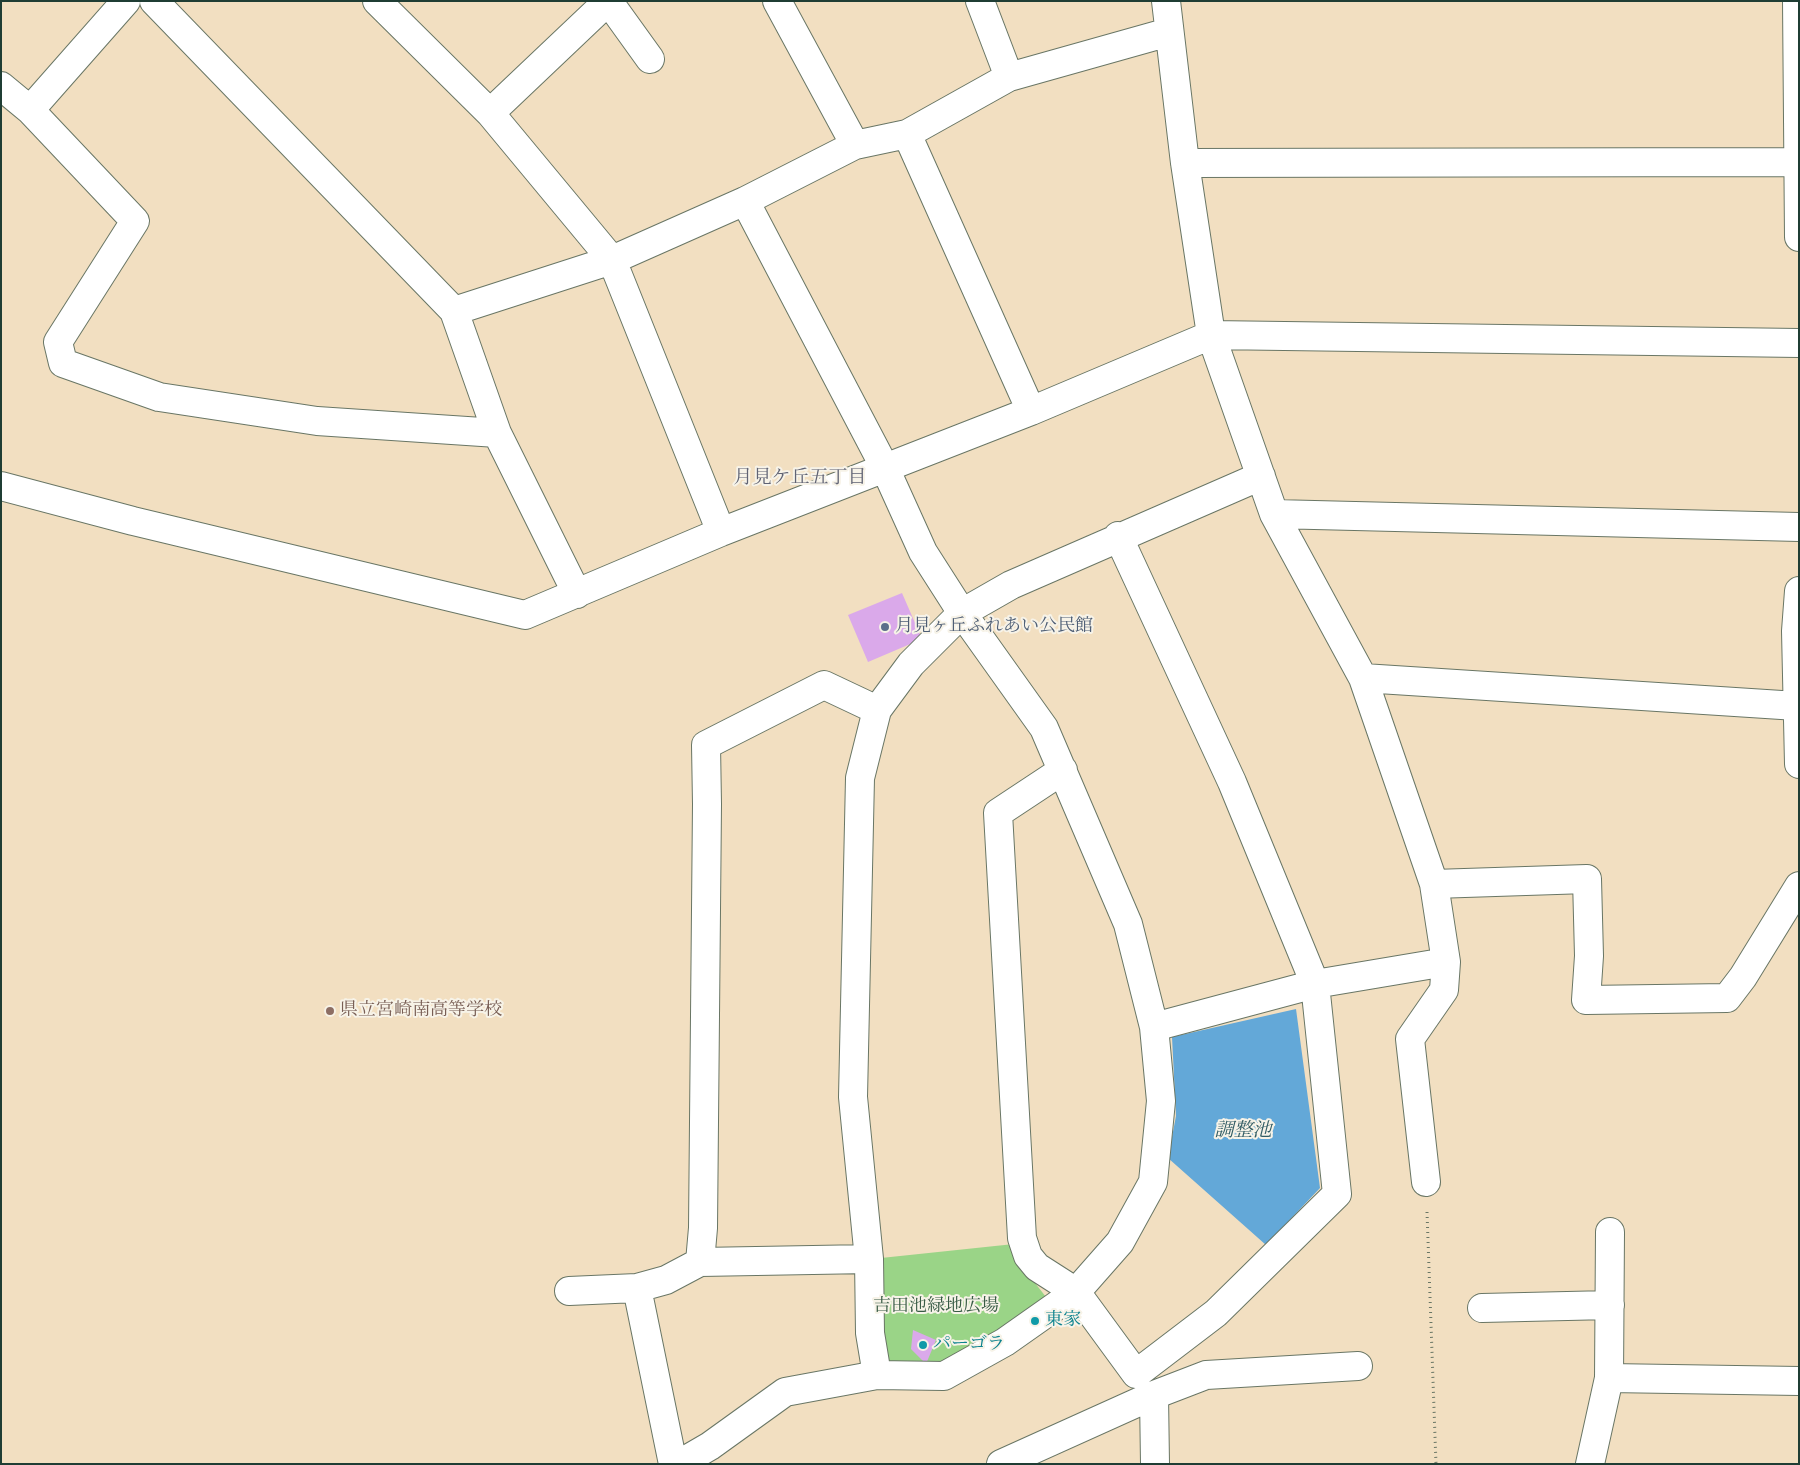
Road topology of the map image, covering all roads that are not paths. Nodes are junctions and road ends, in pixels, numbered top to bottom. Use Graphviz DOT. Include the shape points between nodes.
graph roads {
  1 [pos="126,1"];
  2 [pos="154,1"];
  3 [pos="377,1"];
  4 [pos="777,1"];
  5 [pos="980,1"];
  6 [pos="1166,1"];
  7 [pos="1797,1"];
  8 [pos="609,2"];
  9 [pos="1169,32"];
  10 [pos="650,59"];
  11 [pos="1009,77"];
  12 [pos="1,86"];
  13 [pos="30,110"];
  14 [pos="490,113"];
  15 [pos="907,134"];
  16 [pos="856,145"];
  17 [pos="1796,162"];
  18 [pos="1185,163"];
  19 [pos="745,202"];
  20 [pos="1799,237"];
  21 [pos="612,260"];
  22 [pos="454,311"];
  23 [pos="1210,335"];
  24 [pos="1799,343"];
  25 [pos="1032,411"];
  26 [pos="497,433"];
  27 [pos="885,468"];
  28 [pos="1261,476"];
  29 [pos="1,486"];
  30 [pos="1274,514"];
  31 [pos="1799,527"];
  32 [pos="721,532"];
  33 [pos="1118,536"];
  34 [pos="1799,591"];
  35 [pos="578,594"];
  36 [pos="962,613"];
  37 [pos="1797,631"];
  38 [pos="1363,678"];
  39 [pos="1797,706"];
  40 [pos="877,710"];
  41 [pos="1798,760"];
  42 [pos="1063,770"];
  43 [pos="1434,884"];
  44 [pos="1799,886"];
  45 [pos="1446,962"];
  46 [pos="1315,984"];
  47 [pos="1154,1027"];
  48 [pos="1426,1182"];
  49 [pos="1610,1232"];
  50 [pos="870,1259"];
  51 [pos="700,1262"];
  52 [pos="637,1288"];
  53 [pos="569,1291"];
  54 [pos="1076,1292"];
  55 [pos="1610,1305"];
  56 [pos="1482,1308"];
  57 [pos="1358,1366"];
  58 [pos="877,1375"];
  59 [pos="1609,1378"];
  60 [pos="1799,1381"];
  61 [pos="1154,1395"];
  62 [pos="673,1464"];
  63 [pos="679,1464"];
  64 [pos="1000,1464"];
  65 [pos="1155,1464"];
  66 [pos="1590,1464"];
  1 -- 13 [label="street"];
  2 -- 22 [label="street"];
  3 -- 14 [label="street"];
  4 -- 16 [label="street"];
  5 -- 11 [label="street"];
  6 -- 9 [label="street"];
  7 -- 17 [label="street"];
  8 -- 10 [label="street"];
  8 -- 14 [label="street"];
  9 -- 11 [label="street"];
  9 -- 18 [label="street"];
  11 -- 15 [label="street"];
  12 -- 13 [label="street"];
  13 -- 26 [label="street" via="135,221 58,342 63,362 159,397 317,422"];
  14 -- 21 [label="street"];
  15 -- 16 [label="street"];
  15 -- 25 [label="street"];
  16 -- 19 [label="street"];
  17 -- 18 [label="street"];
  17 -- 20 [label="street"];
  18 -- 23 [label="street"];
  19 -- 21 [label="street"];
  19 -- 27 [label="street"];
  21 -- 22 [label="street"];
  21 -- 32 [label="street"];
  22 -- 26 [label="street"];
  23 -- 24 [label="street"];
  23 -- 25 [label="street"];
  23 -- 28 [label="street"];
  25 -- 27 [label="street"];
  26 -- 35 [label="street"];
  27 -- 32 [label="street"];
  27 -- 36 [label="street" via="923,552"];
  28 -- 30 [label="street"];
  28 -- 33 [label="street"];
  29 -- 35 [label="street" via="525,616"];
  30 -- 31 [label="street"];
  30 -- 38 [label="street"];
  32 -- 35 [label="street"];
  33 -- 36 [label="street" via="1011,585"];
  33 -- 46 [label="street" via="1232,782"];
  34 -- 37 [label="street"];
  36 -- 40 [label="street" via="911,664"];
  36 -- 42 [label="street" via="1044,728"];
  37 -- 39 [label="street"];
  38 -- 39 [label="street"];
  38 -- 43 [label="street"];
  39 -- 41 [label="street"];
  40 -- 50 [label="street" via="860,778 854,1087"];
  40 -- 51 [label="street" via="824,685 706,745 708,804"];
  42 -- 47 [label="street" via="1128,924"];
  42 -- 54 [label="street" via="998,813 1022,1238 1028,1256 1037,1267"];
  43 -- 44 [label="street" via="1587,879 1589,956 1586,1000 1728,998"];
  43 -- 45 [label="street"];
  45 -- 46 [label="street"];
  45 -- 48 [label="street" via="1444,990 1410,1039"];
  46 -- 47 [label="street"];
  46 -- 54 [label="street" via="1337,1194 1216,1313 1136,1374"];
  47 -- 54 [label="street" via="1161,1101 1153,1182 1120,1242"];
  49 -- 55 [label="street"];
  50 -- 51 [label="street"];
  50 -- 58 [label="street" via="870,1333"];
  51 -- 52 [label="street" via="666,1280"];
  52 -- 53 [label="street"];
  52 -- 62 [label="street"];
  54 -- 58 [label="street" via="1004,1342 944,1376"];
  55 -- 56 [label="street"];
  55 -- 59 [label="street"];
  57 -- 61 [label="street" via="1206,1375"];
  58 -- 63 [label="street" via="785,1392 710,1446"];
  59 -- 60 [label="street"];
  59 -- 66 [label="street"];
  61 -- 64 [label="street"];
  61 -- 65 [label="street"];
}
